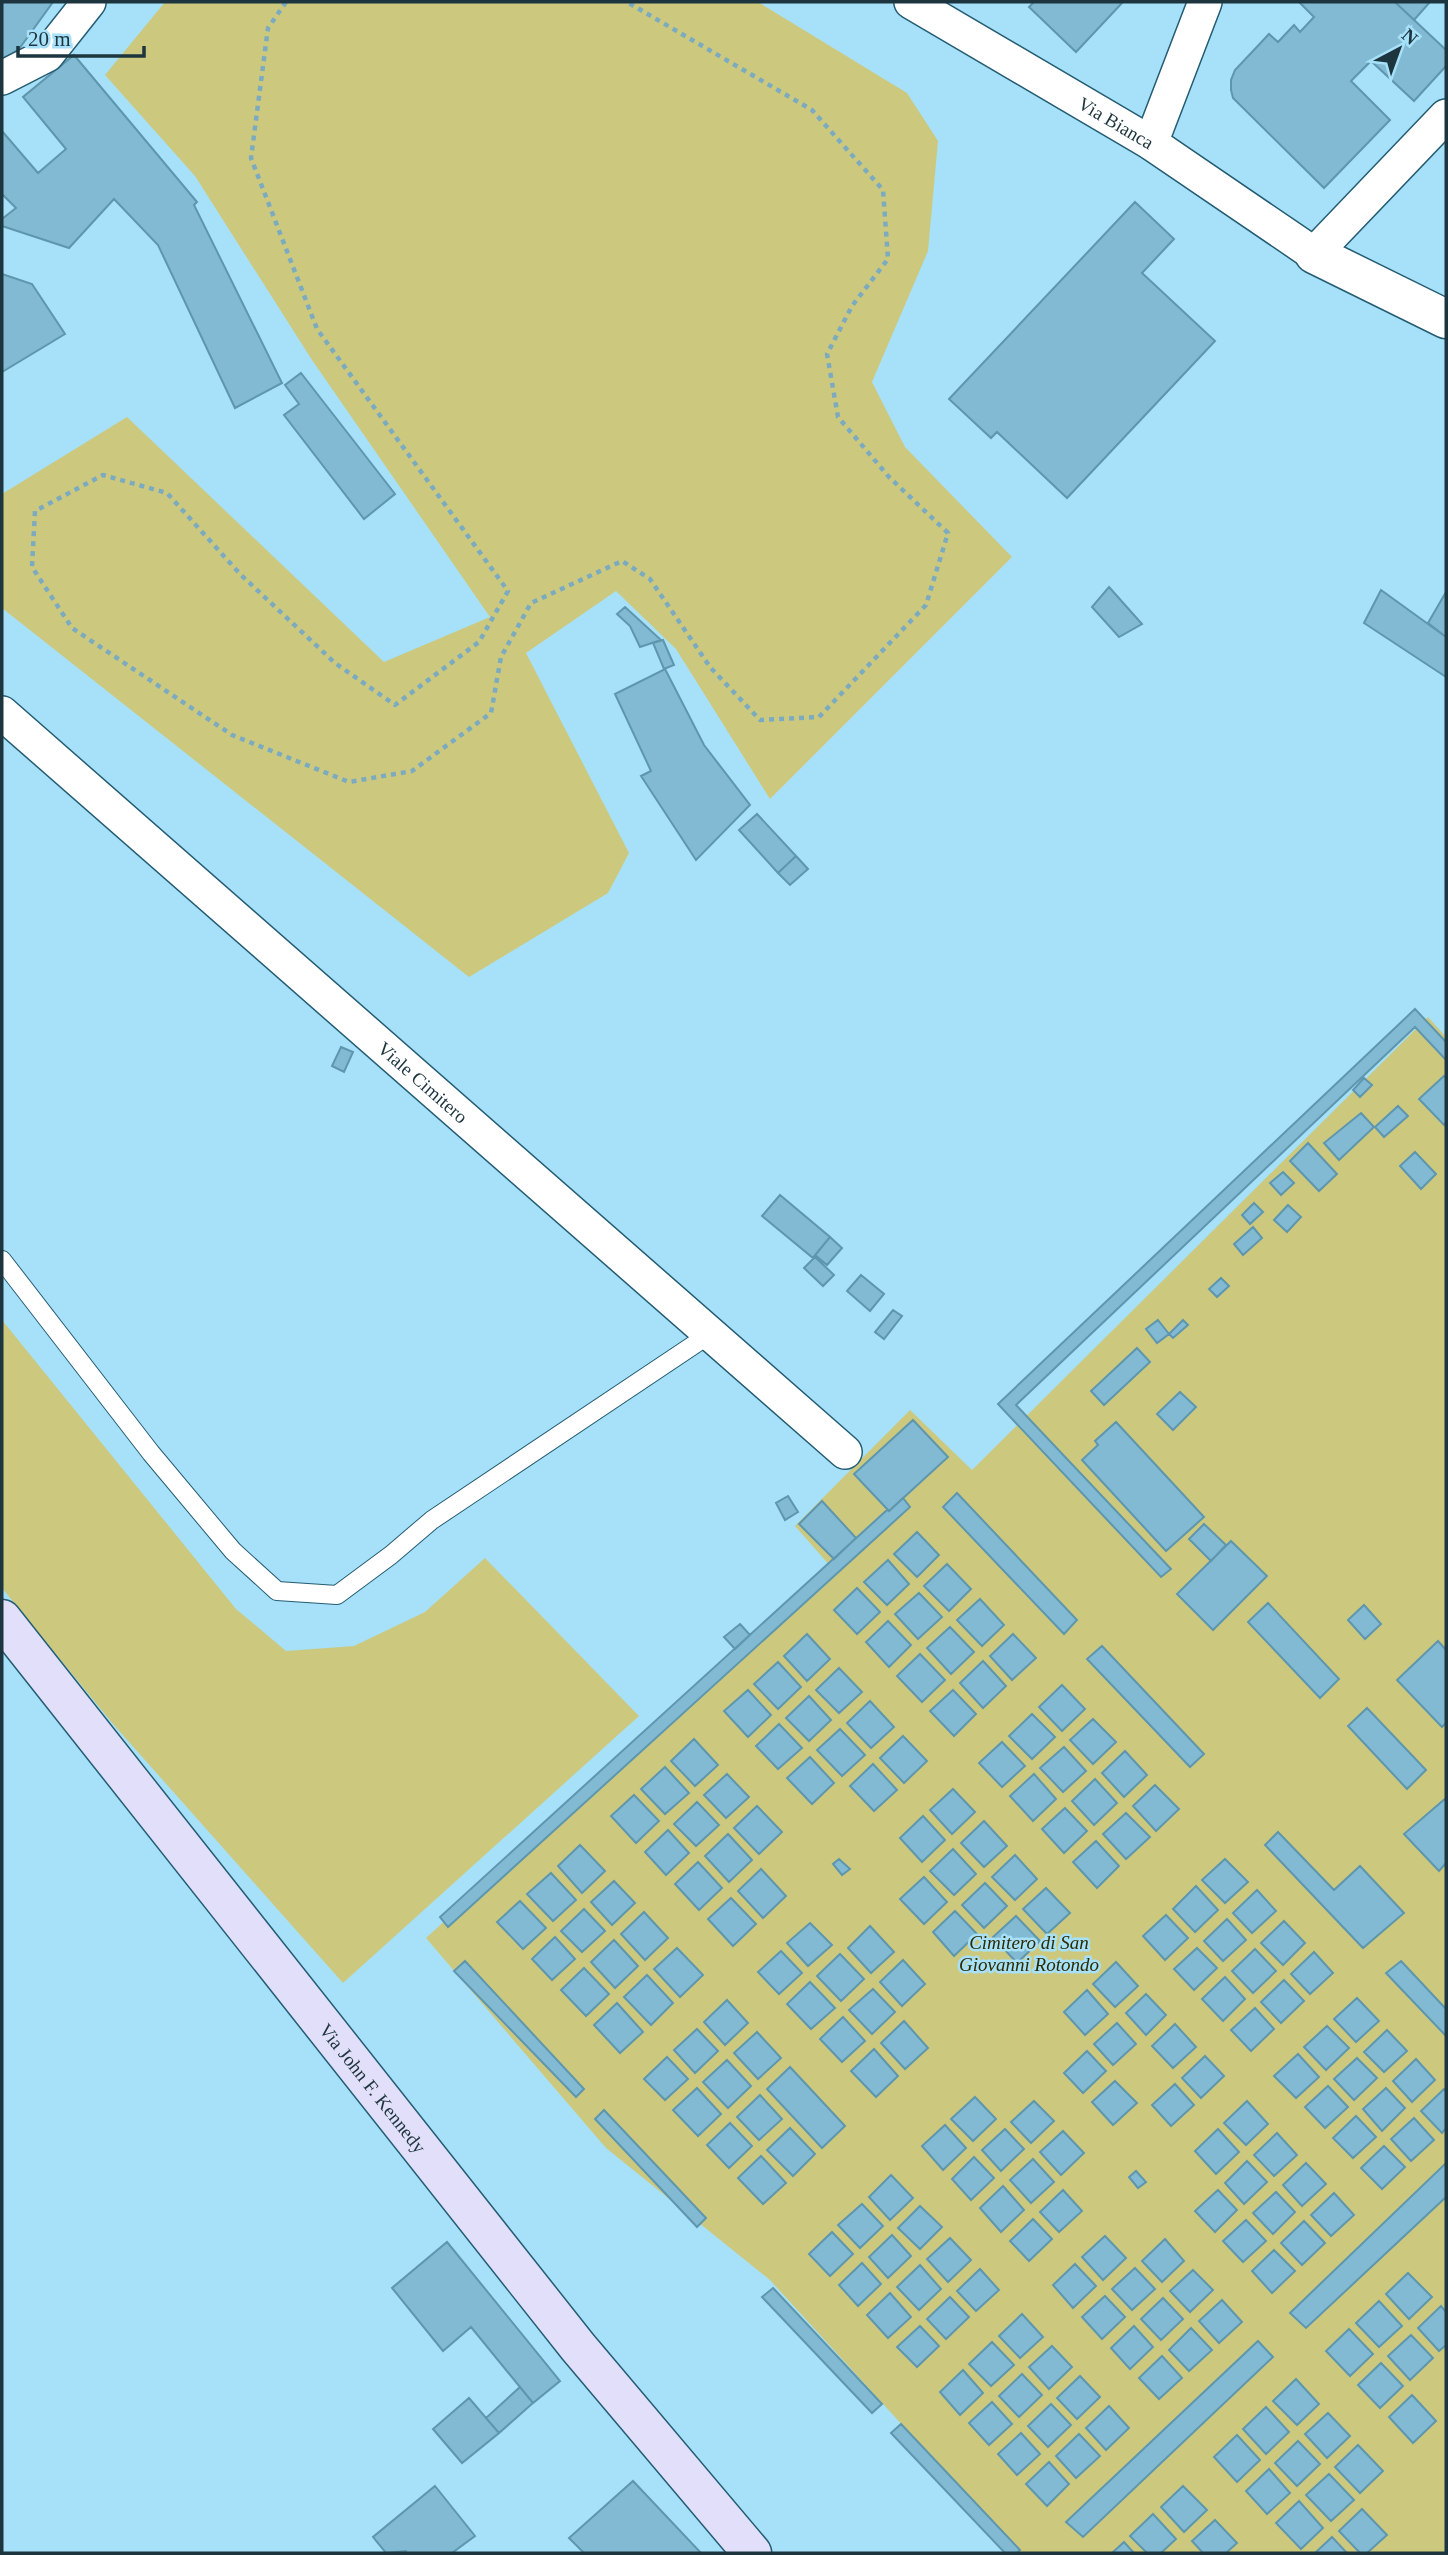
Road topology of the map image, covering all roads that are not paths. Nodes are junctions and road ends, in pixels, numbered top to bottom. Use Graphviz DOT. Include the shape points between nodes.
graph roads {
  1 [pos="89,2"];
  2 [pos="911,2"];
  3 [pos="1205,2"];
  4 [pos="2,78"];
  5 [pos="1446,116"];
  6 [pos="1151,143"];
  7 [pos="1314,254"];
  8 [pos="1446,319"];
  9 [pos="2,713"];
  10 [pos="2,1260"];
  11 [pos="710,1334"];
  12 [pos="845,1452"];
  13 [pos="2,1619"];
  14 [pos="752,2553"];
  1 -- 4 [label="street" via="47,55"];
  2 -- 6 [label="street, Via Bianca"];
  3 -- 6 [label="street"];
  5 -- 7 [label="street"];
  6 -- 7 [label="street, Via Bianca"];
  7 -- 8 [label="street"];
  9 -- 11 [label="street, Viale Cimitero"];
  10 -- 11 [label="lane" via="151,1453 233,1550 277,1591 337,1595 432,1520"];
  11 -- 12 [label="street, Viale Cimitero"];
  13 -- 14 [label="main road, Via John F. Kennedy" via="578,2347"];
}
